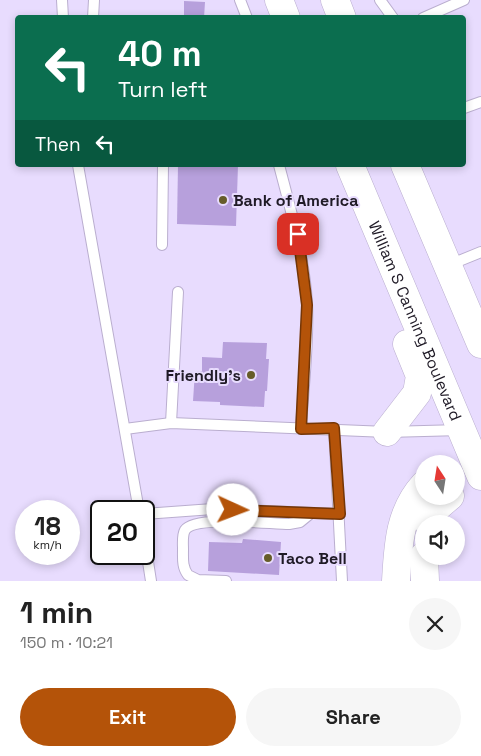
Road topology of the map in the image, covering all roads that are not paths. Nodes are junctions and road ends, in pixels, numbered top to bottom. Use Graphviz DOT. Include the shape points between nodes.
graph roads {
  1 [pos="62,0"];
  2 [pos="94,0"];
  3 [pos="240,0"];
  4 [pos="279,0"];
  5 [pos="335,0"];
  6 [pos="380,0"];
  7 [pos="464,0"];
  8 [pos="63,15"];
  9 [pos="93,15"];
  10 [pos="246,15"];
  11 [pos="285,15"];
  12 [pos="341,15"];
  13 [pos="390,15"];
  14 [pos="430,15"];
  15 [pos="481,102"];
  16 [pos="466,107"];
  17 [pos="78,167"];
  18 [pos="163,167"];
  19 [pos="280,167"];
  20 [pos="351,167"];
  21 [pos="407,167"];
  22 [pos="162,245"];
  23 [pos="481,252"];
  24 [pos="391,262"];
  25 [pos="448,265"];
  26 [pos="178,292"];
  27 [pos="474,310"];
  28 [pos="481,344"];
  29 [pos="172,423"];
  30 [pos="334,428"];
  31 [pos="125,429"];
  32 [pos="301,429"];
  33 [pos="387,432"];
  34 [pos="469,455"];
  35 [pos="481,481"];
  36 [pos="465,489"];
  37 [pos="415,496"];
  38 [pos="137,500"];
  39 [pos="155,513"];
  40 [pos="311,513"];
  41 [pos="340,514"];
  42 [pos="149,565"];
  43 [pos="424,565"];
  44 [pos="151,581"];
  45 [pos="226,581"];
  46 [pos="342,581"];
  47 [pos="396,581"];
  48 [pos="425,581"];
  1 -- 8 [label="lane"];
  2 -- 9 [label="lane"];
  3 -- 10 [label="lane"];
  4 -- 11 [label="main road"];
  5 -- 12 [label="main road"];
  6 -- 13 [label="lane"];
  7 -- 14 [label="lane"];
  15 -- 16 [label="lane"];
  17 -- 31 [label="lane"];
  18 -- 22 [label="lane"];
  19 -- 32 [label="lane" via="298,234 305,286 307,323"];
  20 -- 24 [label="main road, William S Canning Boulevard"];
  21 -- 25 [label="main road"];
  23 -- 25 [label="lane"];
  24 -- 33 [label="main road" via="400,328 420,376 417,393"];
  24 -- 34 [label="main road, William S Canning Boulevard"];
  25 -- 27 [label="main road"];
  26 -- 29 [label="lane"];
  27 -- 28 [label="main road"];
  29 -- 31 [label="lane"];
  29 -- 32 [label="lane"];
  30 -- 32 [label="lane"];
  30 -- 33 [label="lane"];
  30 -- 41 [label="lane"];
  31 -- 38 [label="lane"];
  33 -- 34 [label="lane"];
  35 -- 36 [label="main road"];
  37 -- 47 [label="main road" via="405,515 400,537"];
  39 -- 40 [label="lane" via="213,510"];
  40 -- 41 [label="lane"];
  40 -- 45 [label="lane" via="300,522 288,524 211,522 186,529 183,534 183,562 188,575 198,580"];
  41 -- 46 [label="lane"];
  42 -- 44 [label="lane"];
  43 -- 48 [label="main road"];
}
